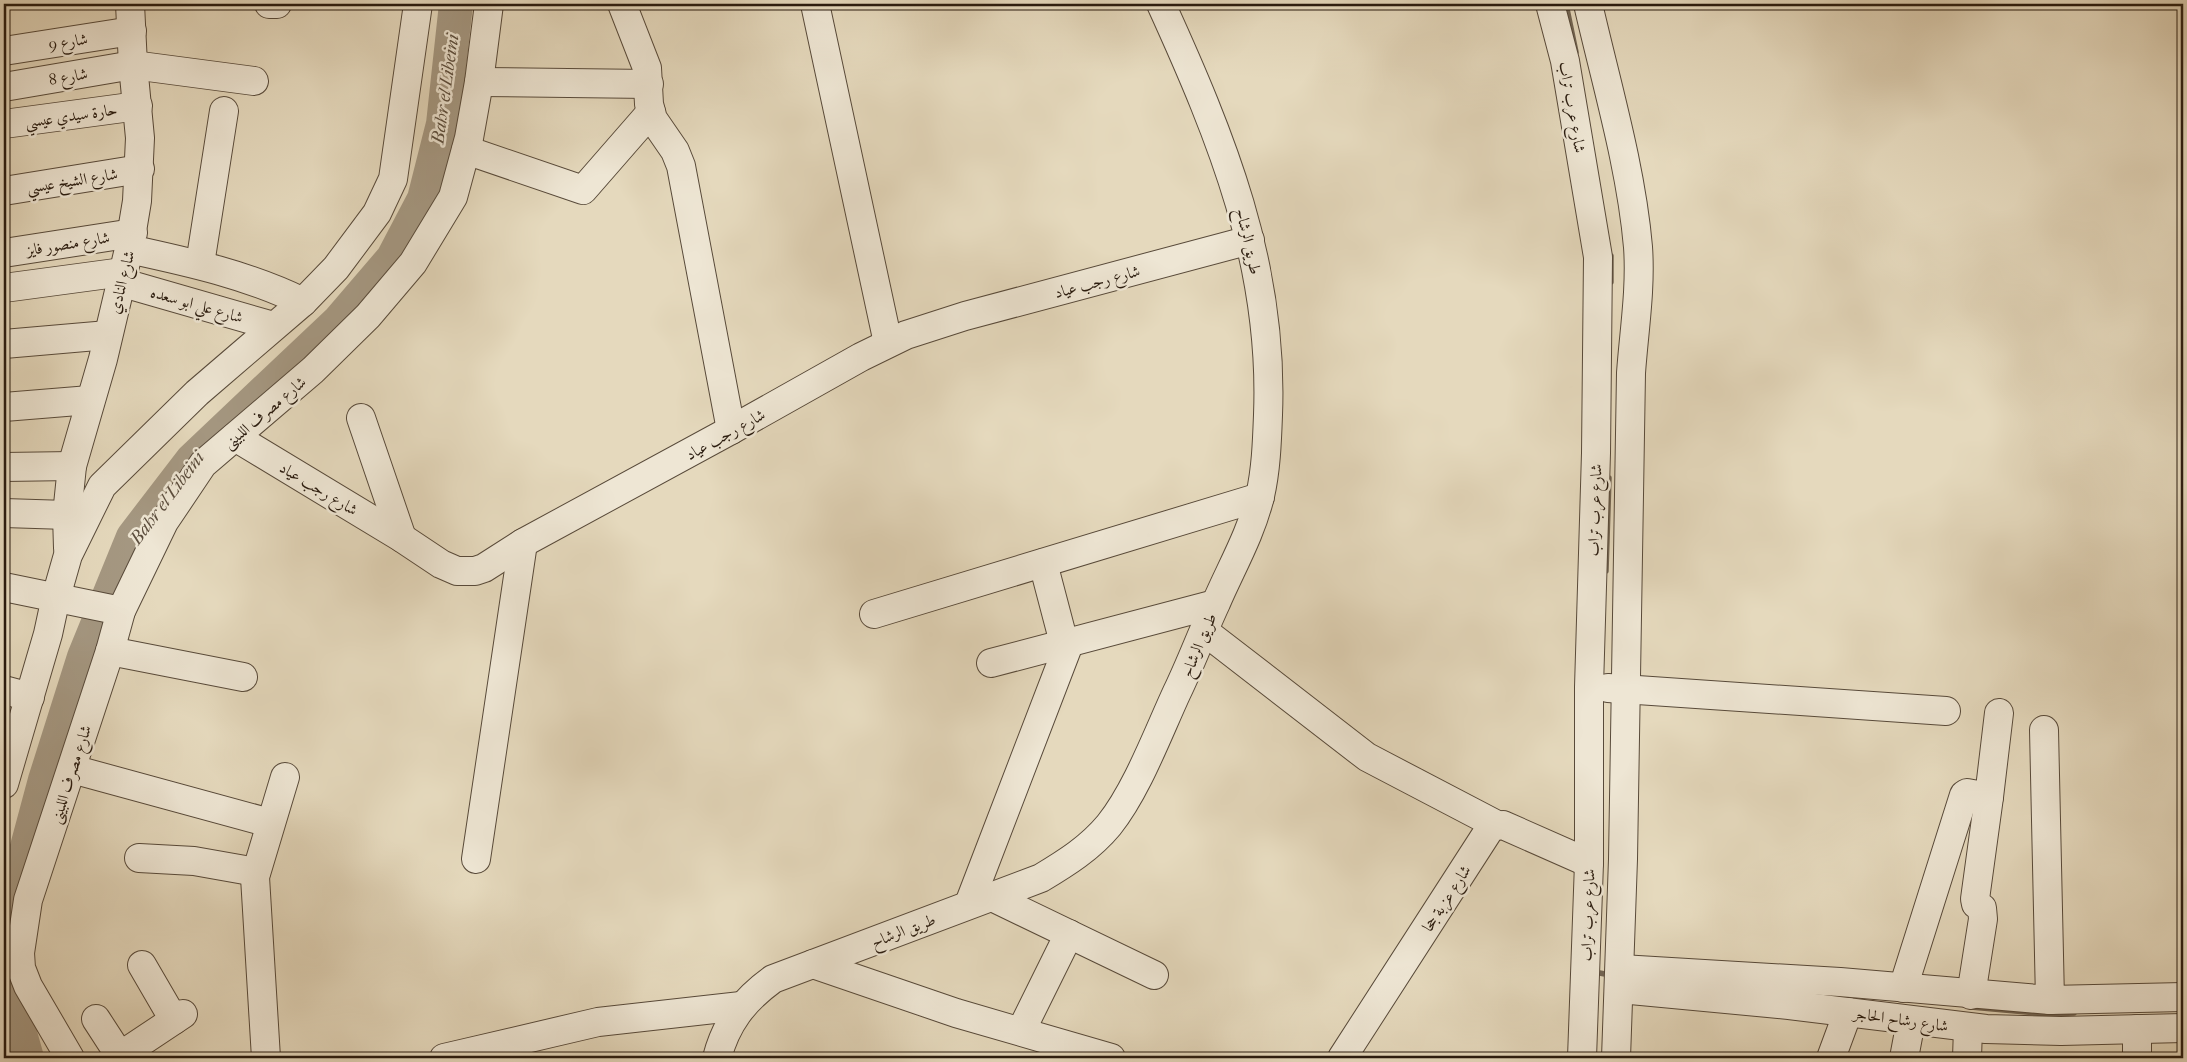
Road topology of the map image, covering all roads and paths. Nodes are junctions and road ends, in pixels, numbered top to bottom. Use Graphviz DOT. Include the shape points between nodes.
graph roads {
  1 [pos="130,4"];
  2 [pos="269,4"];
  3 [pos="277,4"];
  4 [pos="418,4"];
  5 [pos="489,4"];
  6 [pos="622,4"];
  7 [pos="815,4"];
  8 [pos="1161,4"];
  9 [pos="1550,4"];
  10 [pos="1588,4"];
  11 [pos="132,31"];
  12 [pos="4,51"];
  13 [pos="133,65"];
  14 [pos="254,81"];
  15 [pos="480,82"];
  16 [pos="649,84"];
  17 [pos="4,87"];
  18 [pos="138,106"];
  19 [pos="224,112"];
  20 [pos="651,112"];
  21 [pos="4,124"];
  22 [pos="466,150"];
  23 [pos="140,169"];
  24 [pos="4,191"];
  25 [pos="1250,240"];
  26 [pos="4,253"];
  27 [pos="126,259"];
  28 [pos="200,264"];
  29 [pos="4,288"];
  30 [pos="304,302"];
  31 [pos="273,326"];
  32 [pos="108,335"];
  33 [pos="888,343"];
  34 [pos="4,344"];
  35 [pos="90,400"];
  36 [pos="4,407"];
  37 [pos="362,418"];
  38 [pos="732,430"];
  39 [pos="235,437"];
  40 [pos="72,466"];
  41 [pos="4,467"];
  42 [pos="1260,497"];
  43 [pos="4,513"];
  44 [pos="67,515"];
  45 [pos="402,538"];
  46 [pos="523,544"];
  47 [pos="68,555"];
  48 [pos="1043,562"];
  49 [pos="4,586"];
  50 [pos="56,597"];
  51 [pos="1215,604"];
  52 [pos="121,611"];
  53 [pos="874,614"];
  54 [pos="1204,631"];
  55 [pos="1067,642"];
  56 [pos="110,650"];
  57 [pos="991,663"];
  58 [pos="243,678"];
  59 [pos="1607,688"];
  60 [pos="4,690"];
  61 [pos="30,697"];
  62 [pos="1946,710"];
  63 [pos="2000,713"];
  64 [pos="12,727"];
  65 [pos="2044,730"];
  66 [pos="72,769"];
  67 [pos="285,777"];
  68 [pos="4,784"];
  69 [pos="1989,797"];
  70 [pos="270,824"];
  71 [pos="1497,824"];
  72 [pos="139,858"];
  73 [pos="476,858"];
  74 [pos="1589,863"];
  75 [pos="256,872"];
  76 [pos="981,900"];
  77 [pos="1069,934"];
  78 [pos="813,964"];
  79 [pos="142,965"];
  80 [pos="1154,975"];
  81 [pos="1620,979"];
  82 [pos="1904,988"];
  83 [pos="1971,995"];
  84 [pos="2183,997"];
  85 [pos="2050,1000"];
  86 [pos="741,1006"];
  87 [pos="1848,1012"];
  88 [pos="96,1019"];
  89 [pos="1600,1020"];
  90 [pos="1911,1021"];
  91 [pos="1968,1028"];
  92 [pos="2183,1028"];
  93 [pos="2137,1029"];
  94 [pos="1021,1032"];
  95 [pos="118,1057"];
  96 [pos="70,1058"];
  97 [pos="266,1058"];
  98 [pos="444,1058"];
  99 [pos="717,1058"];
  100 [pos="1111,1058"];
  101 [pos="1342,1058"];
  102 [pos="1582,1058"];
  103 [pos="1616,1058"];
  104 [pos="1831,1058"];
  105 [pos="1904,1058"];
  106 [pos="1967,1058"];
  107 [pos="2137,1058"];
  1 -- 11 [label="street, شارع النادي"];
  2 -- 3 [label="street"];
  4 -- 30 [label="street" via="393,179 377,212 336,268"];
  5 -- 15 [label="street, شارع مصرف اللبينى"];
  6 -- 16 [label="street" via="647,68"];
  7 -- 33 [label="street"];
  8 -- 25 [label="street, طريق الرشاح" via="1222,147"];
  9 -- 59 [label="street, شارع عرب تراب" via="1565,61 1598,257 1596,453"];
  10 -- 59 [label="street, شارع عرب تراب" via="1625,168 1638,247 1639,293"];
  11 -- 12 [label="street, شارع 9"];
  11 -- 13 [label="street, شارع النادي"];
  13 -- 14 [label="street, شارع 8"];
  13 -- 17 [label="street, شارع 8"];
  13 -- 18 [label="street, شارع النادي"];
  15 -- 16 [label="street"];
  15 -- 22 [label="street, شارع مصرف اللبينى"];
  16 -- 20 [label="street"];
  18 -- 21 [label="street, حارة سيدي عيسي"];
  18 -- 23 [label="street, شارع النادي"];
  19 -- 28 [label="street"];
  20 -- 22 [label="street" via="583,190"];
  20 -- 38 [label="street" via="681,166"];
  22 -- 39 [label="street, شارع مصرف اللبينى" via="453,197 413,263 368,316 313,370"];
  23 -- 24 [label="street, شارع الشيخ عيسي"];
  23 -- 27 [label="street, شارع النادي"];
  25 -- 33 [label="street, شارع رجب عياد" via="965,316"];
  25 -- 42 [label="street, طريق الرشاح" via="1268,346 1267,444"];
  26 -- 27 [label="street, شارع منصور فايز"];
  27 -- 28 [label="street"];
  27 -- 29 [label="street"];
  27 -- 31 [label="street, شارع علي ابو سعده"];
  27 -- 32 [label="street, شارع النادي"];
  28 -- 30 [label="street" via="271,286"];
  30 -- 31 [label="street"];
  31 -- 47 [label="street" via="197,393 102,486"];
  32 -- 34 [label="street"];
  32 -- 35 [label="street, شارع النادي"];
  33 -- 38 [label="street, شارع رجب عياد"];
  35 -- 36 [label="street"];
  35 -- 40 [label="street, شارع النادي"];
  37 -- 45 [label="street"];
  38 -- 46 [label="street, شارع رجب عياد"];
  39 -- 45 [label="street, شارع رجب عياد"];
  39 -- 52 [label="street, شارع مصرف اللبينى" via="203,464 164,522"];
  40 -- 41 [label="street"];
  40 -- 44 [label="street, شارع النادي"];
  42 -- 48 [label="street"];
  42 -- 51 [label="street, طريق الرشاح" via="1251,526"];
  43 -- 44 [label="street"];
  44 -- 47 [label="street, شارع النادي"];
  45 -- 46 [label="street, شارع رجب عياد" via="441,564 467,571 484,568"];
  46 -- 73 [label="street"];
  47 -- 50 [label="street"];
  48 -- 53 [label="street"];
  48 -- 55 [label="street"];
  49 -- 50 [label="street"];
  50 -- 52 [label="street"];
  50 -- 61 [label="street"];
  51 -- 54 [label="street, طريق الرشاح"];
  51 -- 55 [label="street"];
  52 -- 56 [label="street, شارع مصرف اللبينى"];
  54 -- 71 [label="street" via="1367,757"];
  54 -- 76 [label="street, طريق الرشاح" via="1125,801 1109,825 1066,864 1041,878"];
  55 -- 57 [label="street"];
  55 -- 76 [label="street"];
  56 -- 58 [label="street"];
  56 -- 66 [label="street, شارع مصرف اللبينى"];
  59 -- 62 [label="street"];
  59 -- 74 [label="street, شارع عرب تراب"];
  59 -- 81 [label="street, شارع عرب تراب"];
  60 -- 61 [label="street"];
  61 -- 64 [label="street"];
  63 -- 69 [label="street"];
  64 -- 68 [label="street"];
  65 -- 85 [label="street"];
  66 -- 70 [label="street"];
  66 -- 96 [label="street, شارع مصرف اللبينى" via="28,900 20,953 21,968 28,986"];
  67 -- 70 [label="street"];
  69 -- 82 [label="street" via="1964,795"];
  69 -- 83 [label="street" via="1975,899 1982,908 1983,919"];
  70 -- 75 [label="street"];
  71 -- 74 [label="street"];
  71 -- 101 [label="street, شارع عزبة جحا" via="1492,827"];
  72 -- 75 [label="street" via="194,860"];
  74 -- 89 [label="street, شارع عرب تراب"];
  75 -- 97 [label="street"];
  76 -- 77 [label="street"];
  76 -- 78 [label="street, طريق الرشاح"];
  77 -- 80 [label="street"];
  77 -- 94 [label="street"];
  78 -- 86 [label="street, طريق الرشاح" via="773,979"];
  78 -- 94 [label="street" via="936,1007"];
  79 -- 95 [label="street" via="178,1017"];
  81 -- 82 [label="street, شارع رشاح الحاجر"];
  81 -- 87 [label="street, شارع رشاح الحاجر"];
  81 -- 89 [label="street, شارع عرب تراب"];
  82 -- 83 [label="street, شارع رشاح الحاجر"];
  83 -- 85 [label="street, شارع رشاح الحاجر"];
  84 -- 85 [label="street, شارع رشاح الحاجر"];
  86 -- 98 [label="street" via="598,1022"];
  86 -- 99 [label="street, طريق الرشاح" via="730,1023"];
  87 -- 90 [label="street, شارع رشاح الحاجر"];
  87 -- 104 [label="street"];
  88 -- 95 [label="street"];
  89 -- 102 [label="street"];
  89 -- 103 [label="street"];
  90 -- 91 [label="street, شارع رشاح الحاجر"];
  90 -- 105 [label="street"];
  91 -- 93 [label="street, شارع رشاح الحاجر" via="2024,1031"];
  91 -- 106 [label="street"];
  92 -- 93 [label="street, شارع رشاح الحاجر"];
  93 -- 107 [label="street"];
  94 -- 100 [label="street"];
}
